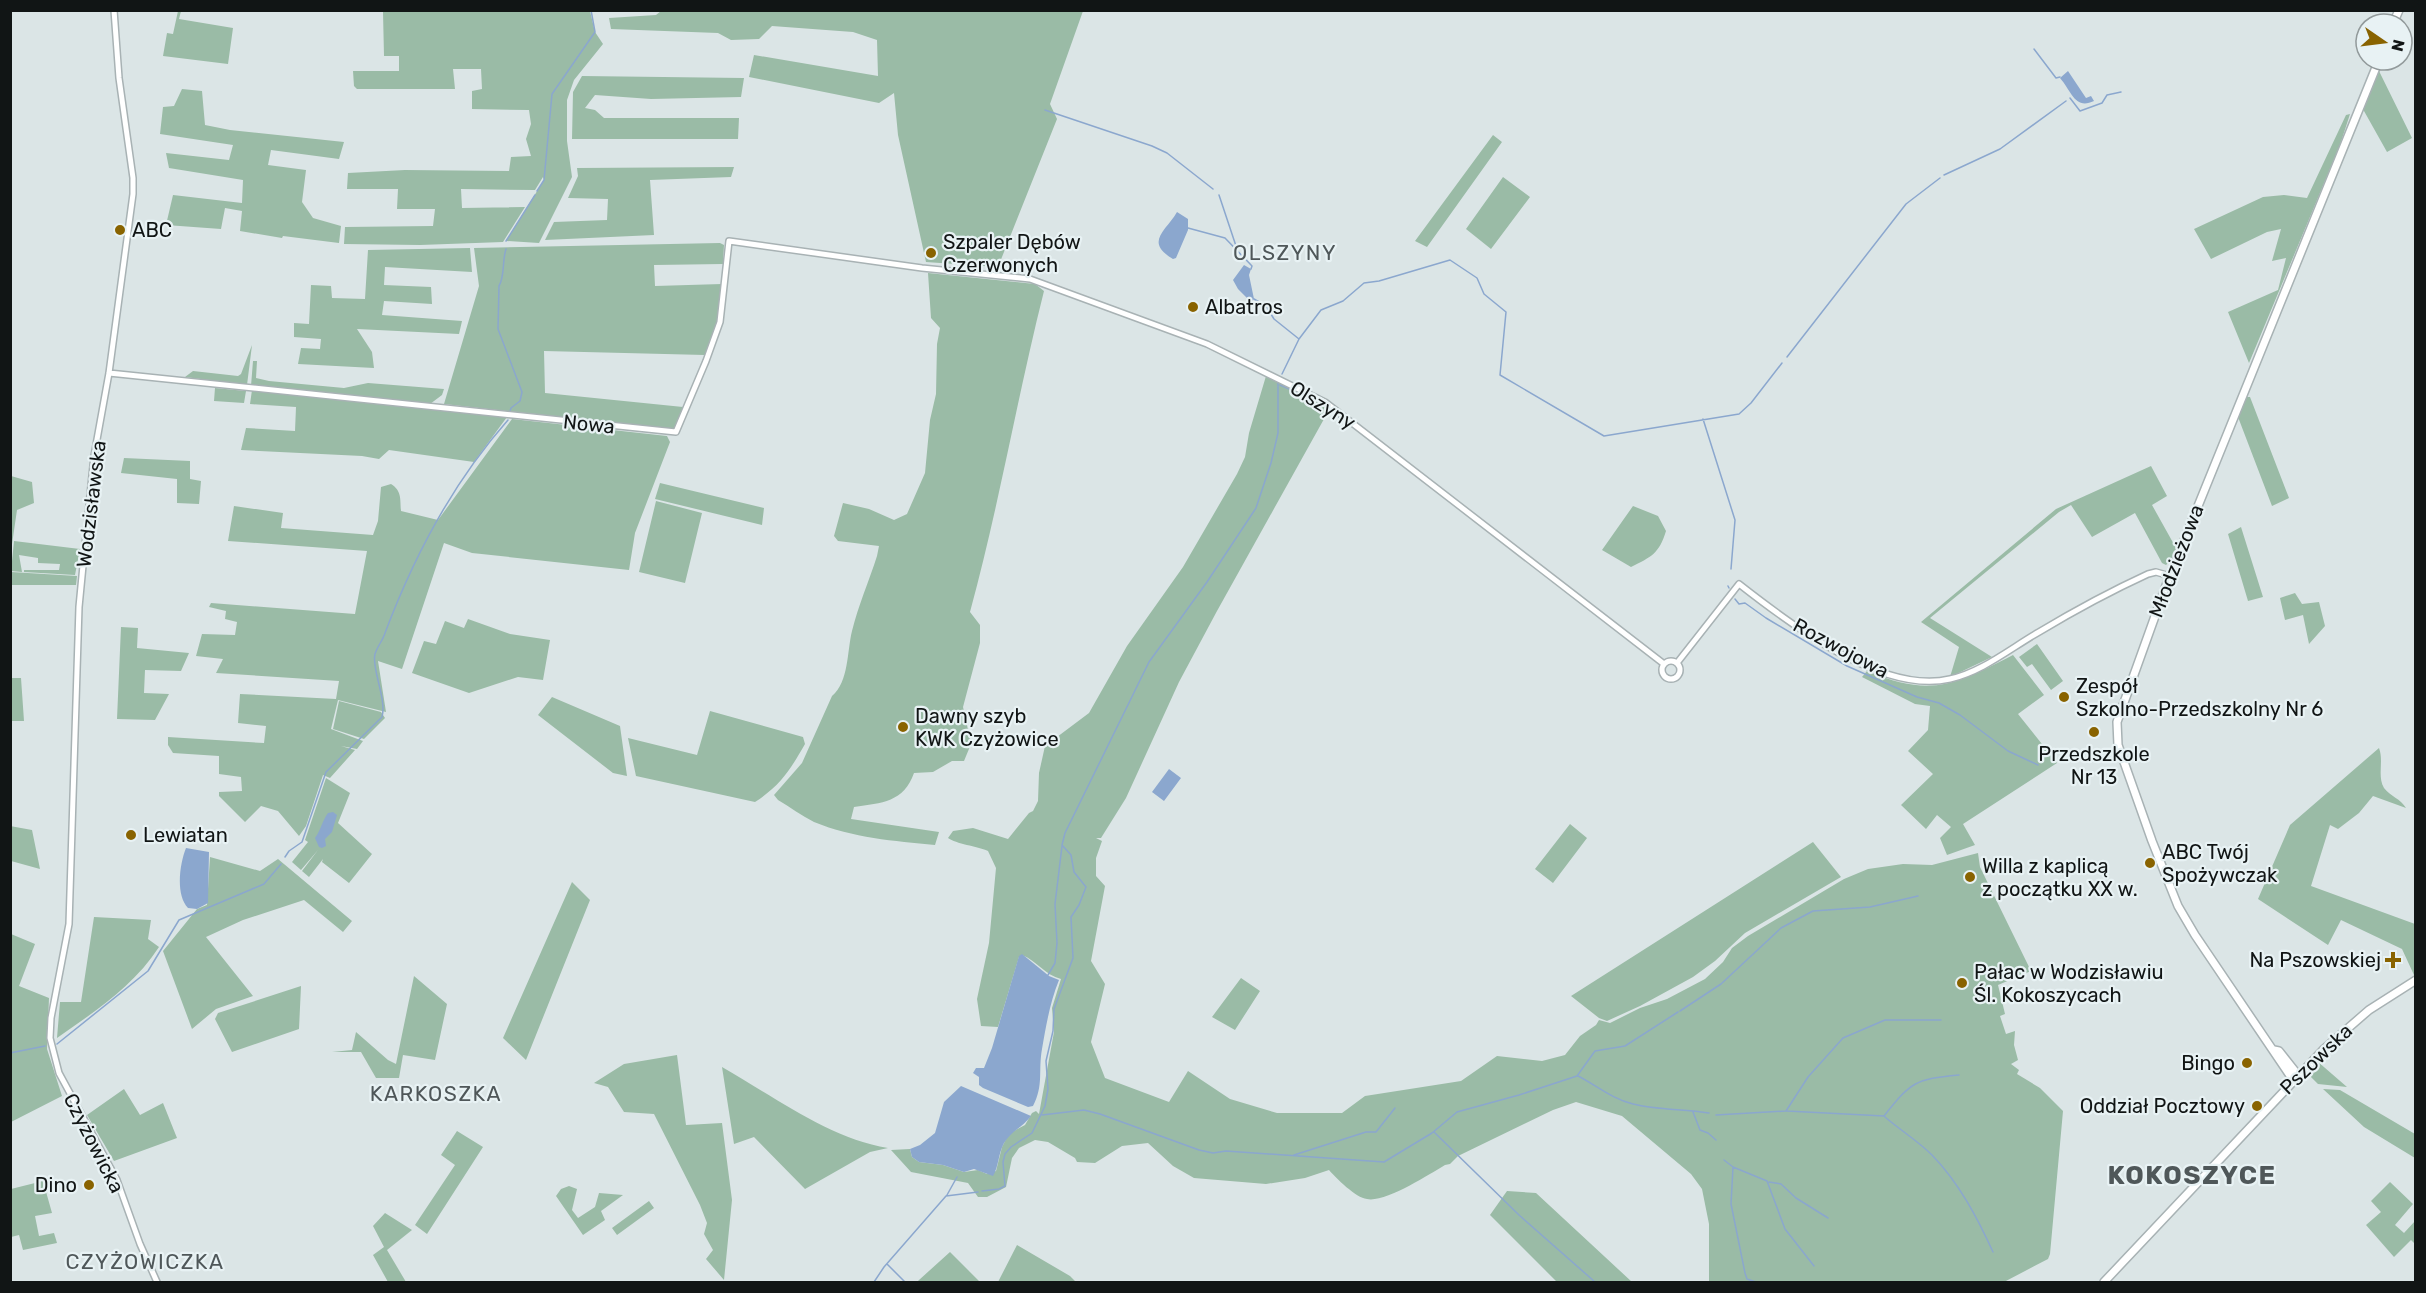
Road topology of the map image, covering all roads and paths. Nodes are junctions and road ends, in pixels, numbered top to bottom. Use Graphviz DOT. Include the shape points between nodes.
graph roads {
  1 [pos="114,10"];
  2 [pos="2374,72"];
  3 [pos="922,268"];
  4 [pos="109,372"];
  5 [pos="2170,576"];
  6 [pos="1677,663"];
  7 [pos="1664,664"];
  8 [pos="2415,980"];
  9 [pos="55,999"];
  10 [pos="2295,1078"];
  11 [pos="157,1282"];
  12 [pos="2104,1282"];
  1 -- 4 [label="street, Wodzisławska" via="133,178"];
  2 -- 5 [label="main road, Młodzieżowa"];
  3 -- 4 [label="street, Nowa" via="729,241 720,322 676,432"];
  3 -- 7 [label="street, Olszyny" via="1038,281 1207,344 1320,398"];
  4 -- 9 [label="street, Wodzisławska" via="94,456 79,607 70,917"];
  5 -- 6 [label="street, Rozwojowa" via="2148,574 2086,604 1973,671 1952,679 1926,682 1891,676 1844,655 1739,584"];
  5 -- 10 [label="main road, Młodzieżowa" via="2119,711 2118,745 2178,906"];
  6 -- 7 [label="street"];
  6 -- 7 [label="street" via="1681,671 1672,680 1664,675"];
  8 -- 10 [label="main road, Pszowska" via="2369,1010"];
  9 -- 11 [label="street, Czyżowicka" via="50,1038 59,1073 113,1172"];
  10 -- 12 [label="main road, Pszowska"];
}
